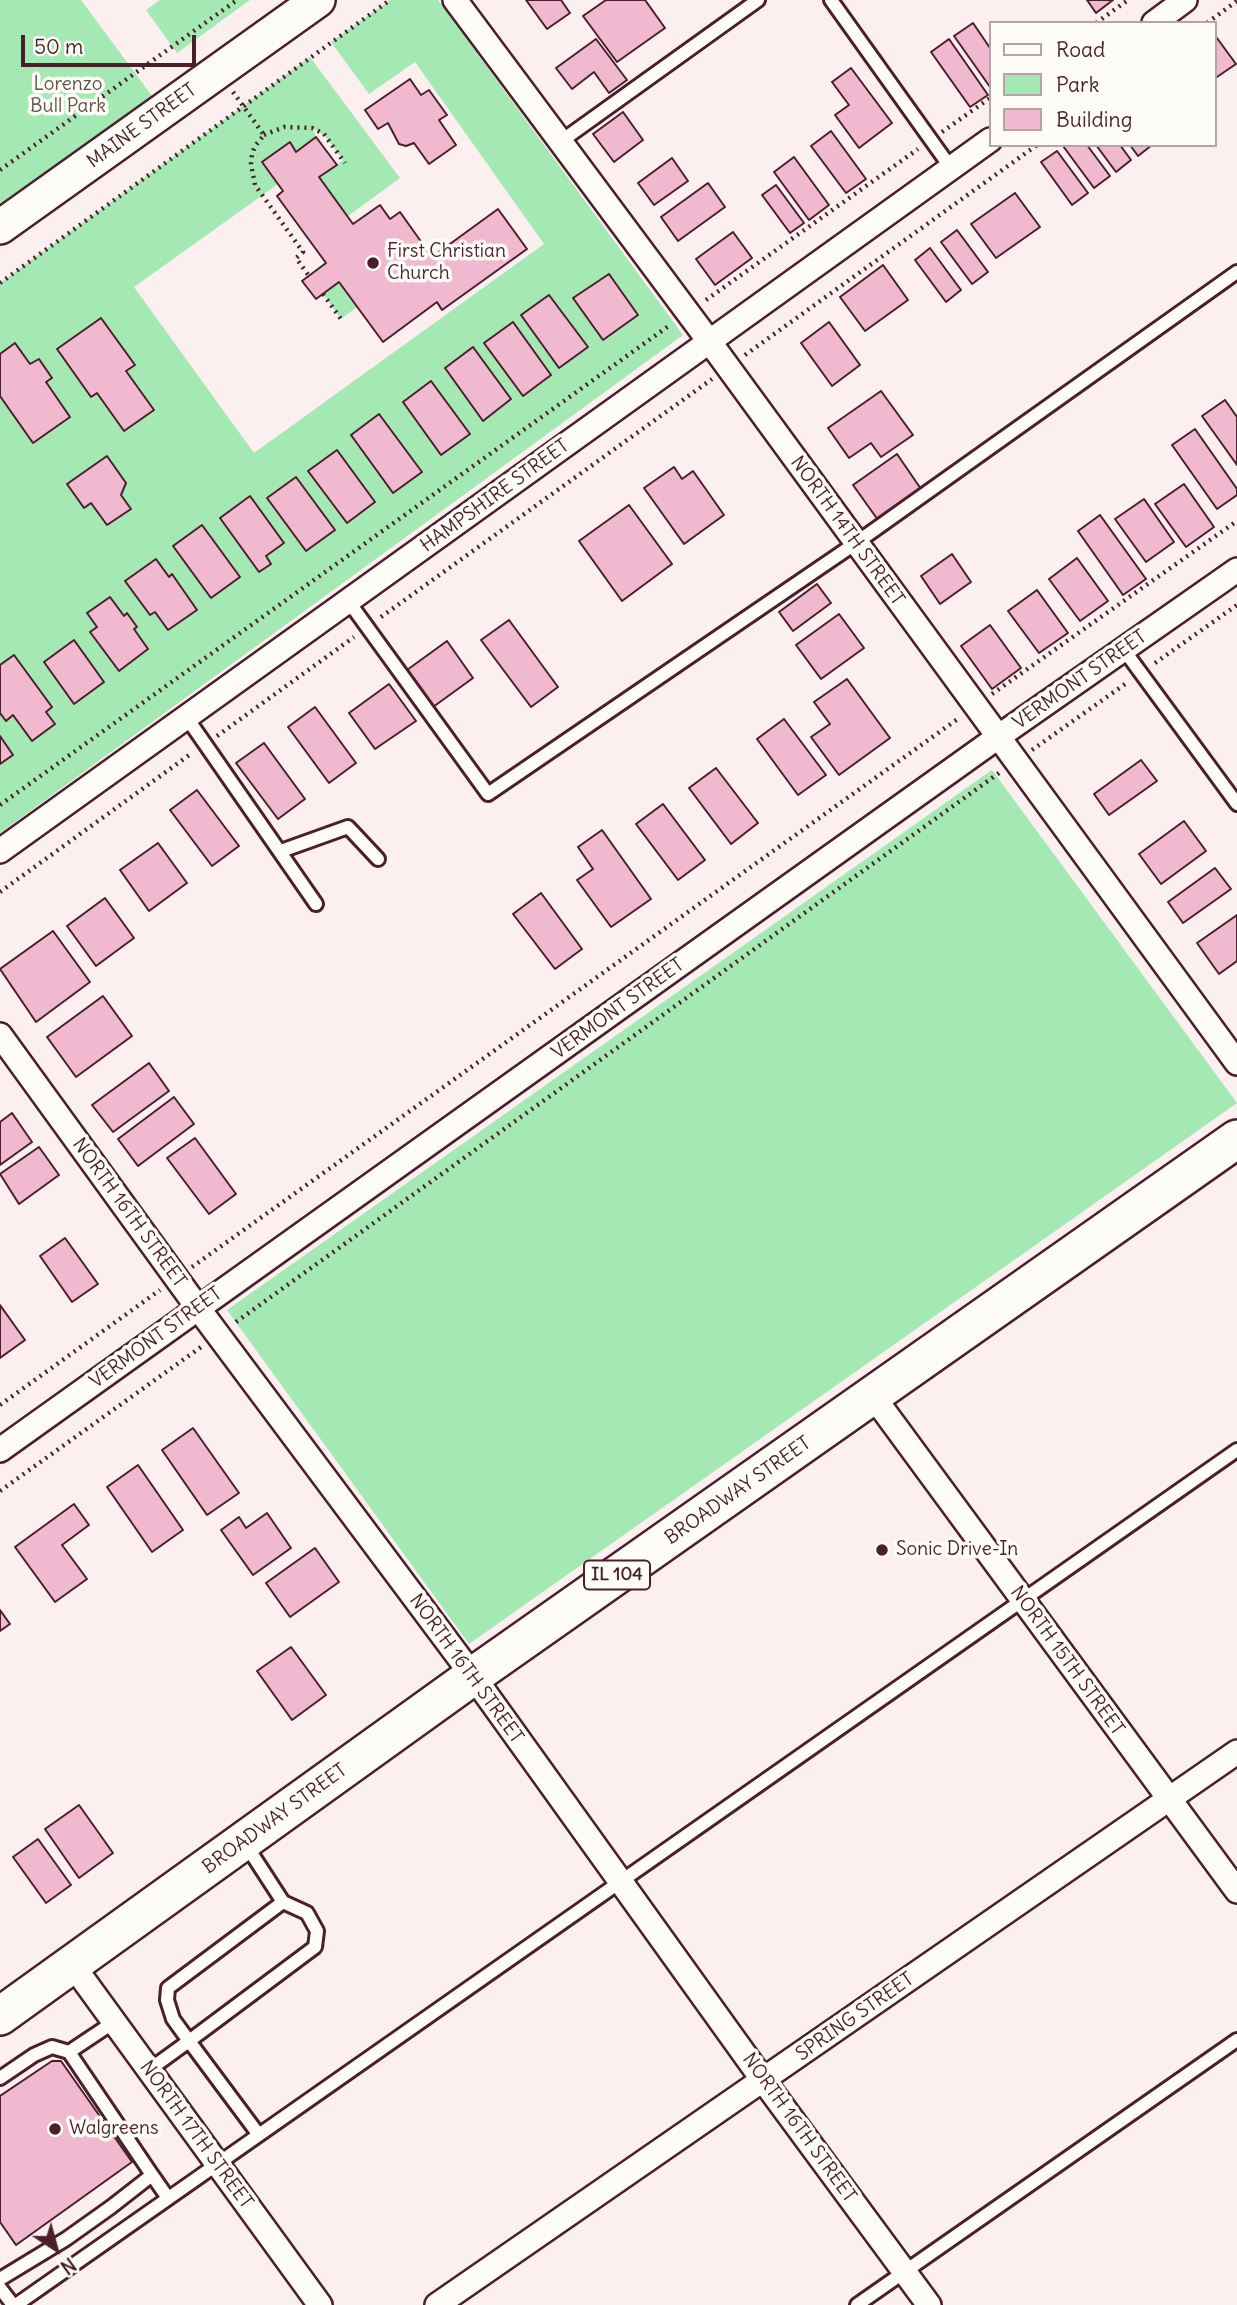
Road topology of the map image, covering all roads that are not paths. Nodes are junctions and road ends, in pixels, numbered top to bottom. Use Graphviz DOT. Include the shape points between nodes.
graph roads {
  1 [pos="318,0"];
  2 [pos="455,0"];
  3 [pos="758,0"];
  4 [pos="831,0"];
  5 [pos="1185,0"];
  6 [pos="1157,21"];
  7 [pos="988,141"];
  8 [pos="560,142"];
  9 [pos="951,167"];
  10 [pos="0,228"];
  11 [pos="1237,272"];
  12 [pos="709,341"];
  13 [pos="856,544"];
  14 [pos="1237,570"];
  15 [pos="349,602"];
  16 [pos="1124,650"];
  17 [pos="187,718"];
  18 [pos="998,737"];
  19 [pos="1237,804"];
  20 [pos="0,851"];
  21 [pos="281,851"];
  22 [pos="378,859"];
  23 [pos="316,904"];
  24 [pos="0,1035"];
  25 [pos="1237,1063"];
  26 [pos="1237,1139"];
  27 [pos="198,1308"];
  28 [pos="873,1396"];
  29 [pos="0,1450"];
  30 [pos="1237,1450"];
  31 [pos="1022,1599"];
  32 [pos="473,1676"];
  33 [pos="1237,1752"];
  34 [pos="1169,1799"];
  35 [pos="243,1841"];
  36 [pos="621,1883"];
  37 [pos="1237,1891"];
  38 [pos="283,1902"];
  39 [pos="72,1964"];
  40 [pos="0,2015"];
  41 [pos="114,2022"];
  42 [pos="1237,2040"];
  43 [pos="189,2041"];
  44 [pos="69,2052"];
  45 [pos="149,2070"];
  46 [pos="0,2078"];
  47 [pos="763,2081"];
  48 [pos="259,2135"];
  49 [pos="217,2164"];
  50 [pos="152,2175"];
  51 [pos="168,2198"];
  52 [pos="904,2272"];
  53 [pos="0,2279"];
  54 [pos="0,2287"];
  55 [pos="14,2305"];
  56 [pos="320,2305"];
  57 [pos="437,2305"];
  58 [pos="857,2305"];
  59 [pos="929,2305"];
  1 -- 10 [label="street, MAINE STREET"];
  2 -- 8 [label="street, NORTH 14TH STREET"];
  3 -- 8 [label="lane"];
  4 -- 9 [label="lane"];
  5 -- 6 [label="street"];
  7 -- 9 [label="street, HAMPSHIRE STREET"];
  8 -- 12 [label="street, NORTH 14TH STREET"];
  9 -- 12 [label="street, HAMPSHIRE STREET"];
  11 -- 13 [label="lane"];
  12 -- 13 [label="street, NORTH 14TH STREET"];
  12 -- 15 [label="street, HAMPSHIRE STREET"];
  13 -- 15 [label="lane" via="488,794"];
  13 -- 18 [label="street, NORTH 14TH STREET"];
  14 -- 16 [label="street, VERMONT STREET"];
  15 -- 17 [label="street, HAMPSHIRE STREET"];
  16 -- 18 [label="street, VERMONT STREET"];
  16 -- 19 [label="lane"];
  17 -- 20 [label="street, HAMPSHIRE STREET"];
  17 -- 21 [label="lane"];
  18 -- 25 [label="street, NORTH 14TH STREET"];
  18 -- 27 [label="street, VERMONT STREET"];
  21 -- 22 [label="lane" via="348,827"];
  21 -- 23 [label="lane"];
  24 -- 27 [label="street, NORTH 16TH STREET"];
  26 -- 28 [label="main road, BROADWAY STREET / IL 104"];
  27 -- 29 [label="street, VERMONT STREET"];
  27 -- 32 [label="street, NORTH 16TH STREET"];
  28 -- 31 [label="street, NORTH 15TH STREET"];
  28 -- 32 [label="main road, BROADWAY STREET / IL 104"];
  30 -- 31 [label="lane"];
  31 -- 34 [label="street, NORTH 15TH STREET"];
  31 -- 36 [label="lane"];
  32 -- 35 [label="main road, BROADWAY STREET / IL 104"];
  32 -- 36 [label="street, NORTH 16TH STREET"];
  33 -- 34 [label="street, SPRING STREET"];
  34 -- 37 [label="street, NORTH 15TH STREET"];
  34 -- 47 [label="street, SPRING STREET"];
  35 -- 38 [label="lane"];
  35 -- 39 [label="main road, BROADWAY STREET / IL 104"];
  36 -- 47 [label="street, NORTH 16TH STREET"];
  36 -- 48 [label="lane"];
  38 -- 43 [label="lane" via="168,1989 173,2019"];
  38 -- 43 [label="lane" via="307,1913 317,1931 314,1947"];
  39 -- 40 [label="main road, BROADWAY STREET / IL 104"];
  39 -- 41 [label="street, NORTH 17TH STREET"];
  41 -- 44 [label="lane"];
  41 -- 45 [label="street, NORTH 17TH STREET"];
  42 -- 52 [label="lane"];
  43 -- 45 [label="lane"];
  43 -- 48 [label="lane"];
  44 -- 46 [label="lane" via="52,2047"];
  44 -- 50 [label="lane"];
  45 -- 49 [label="street, NORTH 17TH STREET"];
  47 -- 52 [label="street, NORTH 16TH STREET"];
  47 -- 57 [label="street, SPRING STREET"];
  48 -- 49 [label="lane"];
  49 -- 51 [label="lane"];
  49 -- 56 [label="street, NORTH 17TH STREET"];
  50 -- 51 [label="lane"];
  50 -- 53 [label="lane" via="65,2239"];
  51 -- 55 [label="lane"];
  52 -- 58 [label="lane"];
  52 -- 59 [label="street, NORTH 16TH STREET"];
  54 -- 55 [label="lane"];
}
